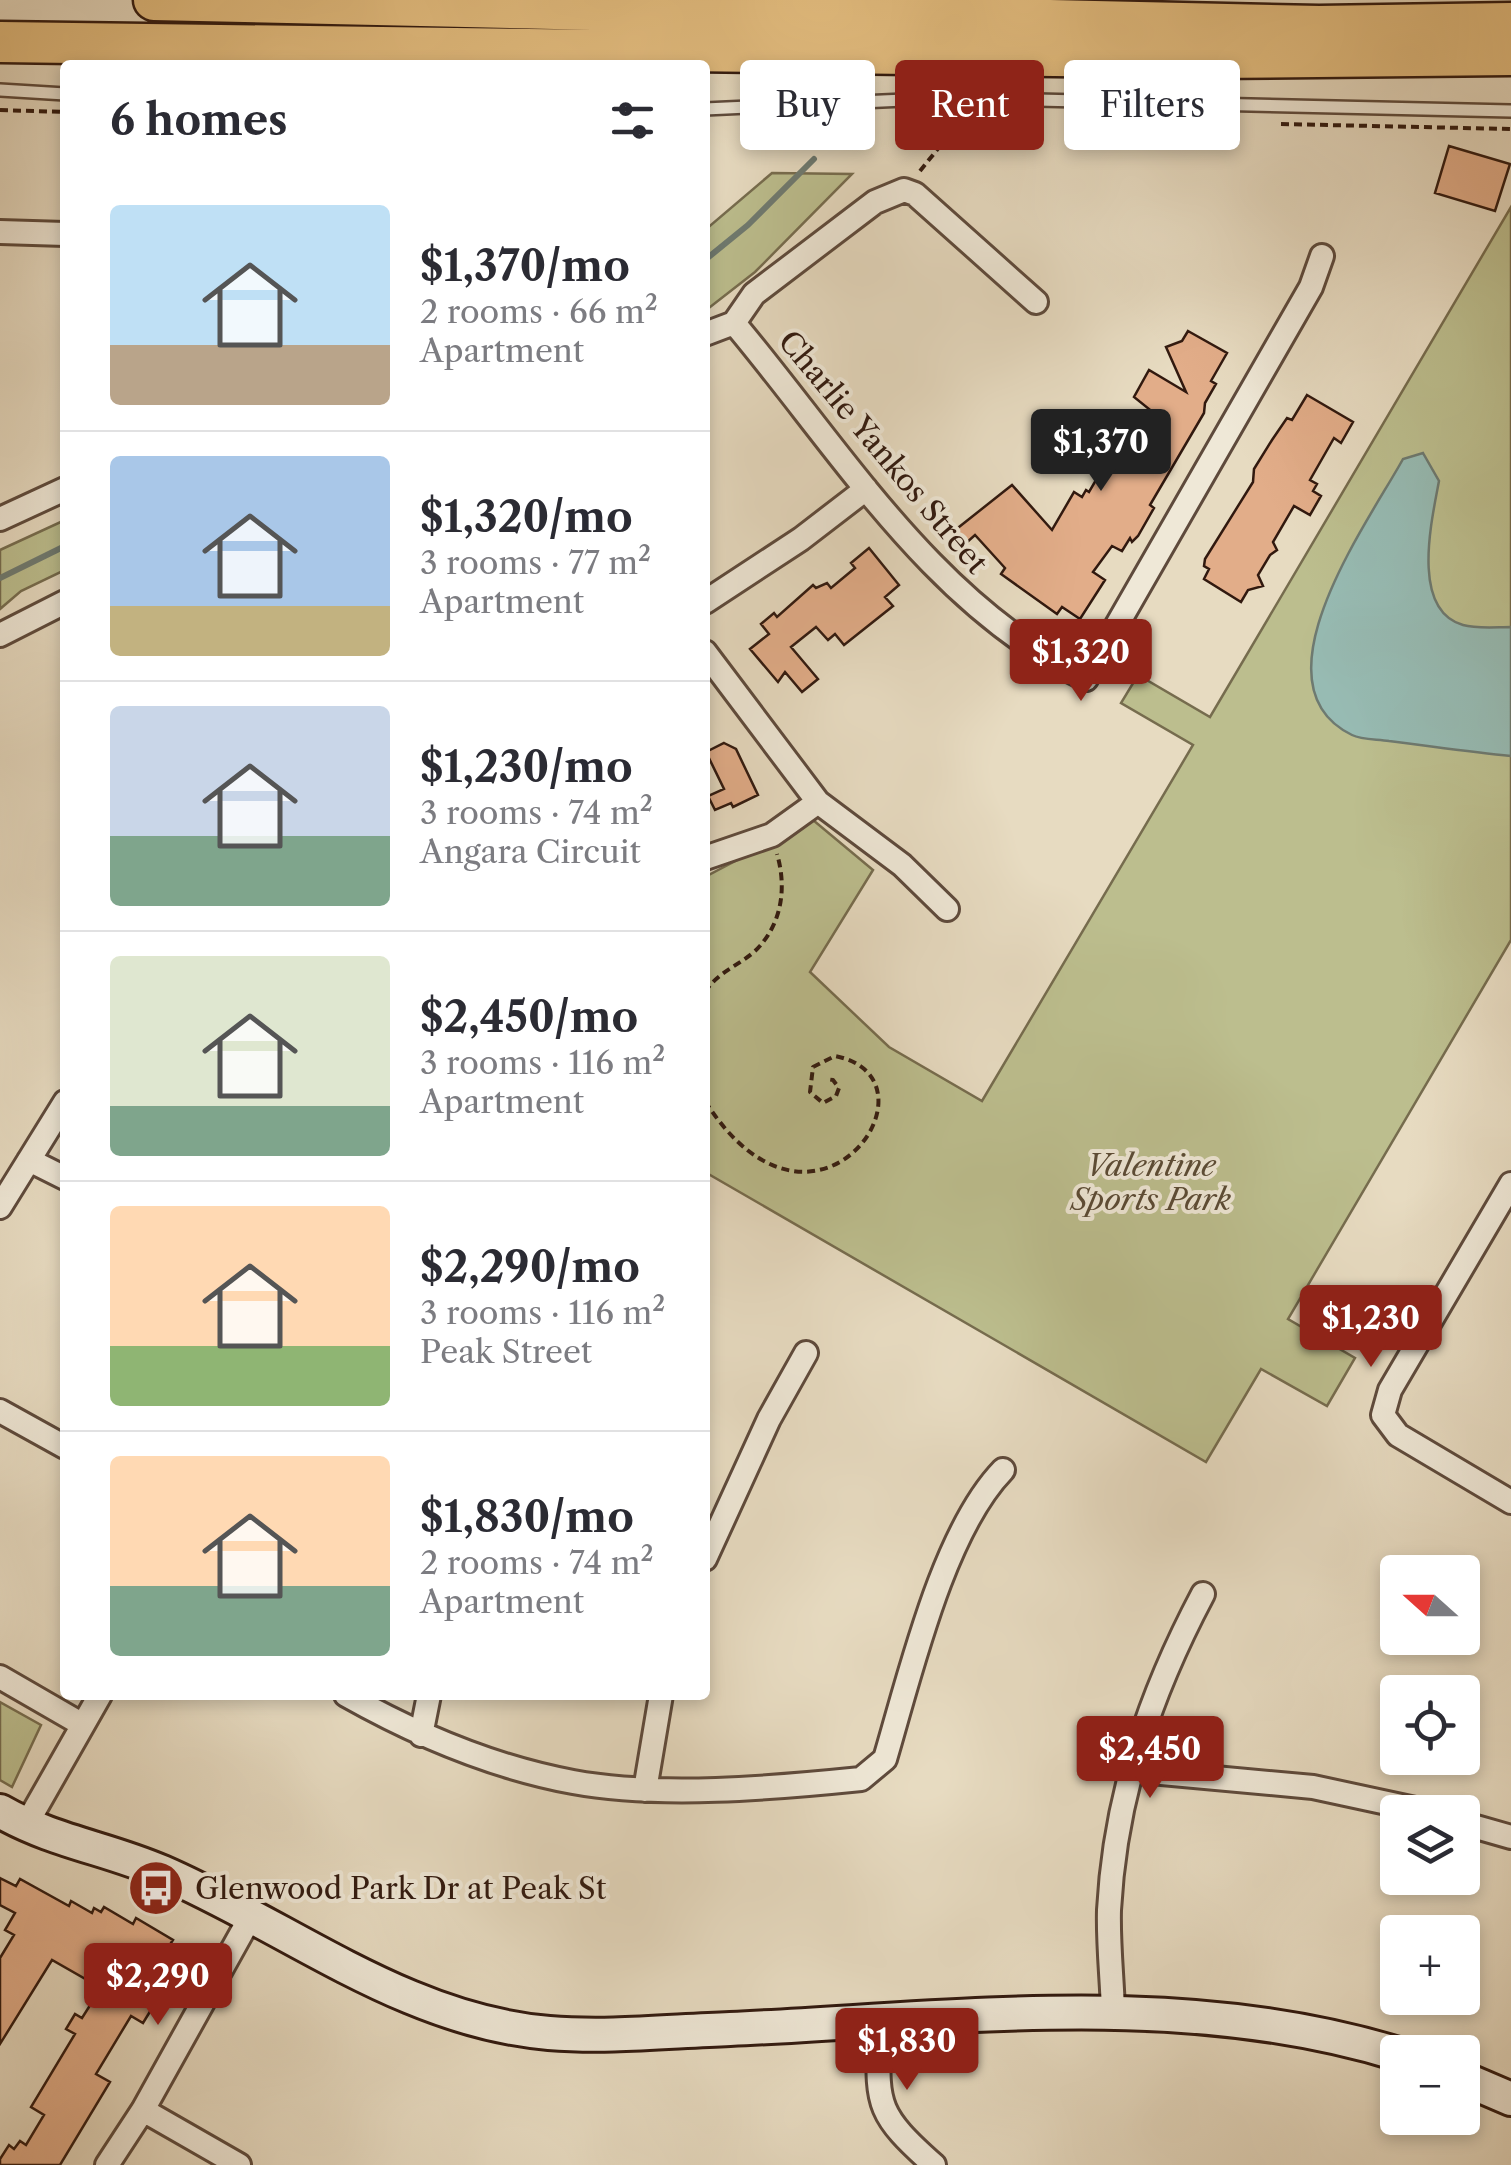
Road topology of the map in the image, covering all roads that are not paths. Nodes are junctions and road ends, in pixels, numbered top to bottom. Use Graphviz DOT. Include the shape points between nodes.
graph roads {
  1 [pos="154,0"];
  2 [pos="1511,19"];
  3 [pos="1408,40"];
  4 [pos="0,42"];
  5 [pos="1511,55"];
  6 [pos="1511,70"];
  7 [pos="0,90"];
  8 [pos="60,94"];
  9 [pos="710,109"];
  10 [pos="1511,111"];
  11 [pos="0,232"];
  12 [pos="60,234"];
  13 [pos="1322,256"];
  14 [pos="1036,302"];
  15 [pos="734,323"];
  16 [pos="710,332"];
  17 [pos="866,489"];
  18 [pos="60,491"];
  19 [pos="0,519"];
  20 [pos="710,599"];
  21 [pos="60,605"];
  22 [pos="0,635"];
  23 [pos="710,659"];
  24 [pos="818,802"];
  25 [pos="710,856"];
  26 [pos="946,909"];
  27 [pos="60,1110"];
  28 [pos="29,1160"];
  29 [pos="60,1176"];
  30 [pos="1511,1184"];
  31 [pos="0,1206"];
  32 [pos="806,1353"];
  33 [pos="0,1411"];
  34 [pos="60,1444"];
  35 [pos="1003,1470"];
  36 [pos="1511,1502"];
  37 [pos="710,1548"];
  38 [pos="1203,1594"];
  39 [pos="0,1677"];
  40 [pos="97,1700"];
  41 [pos="355,1700"];
  42 [pos="428,1700"];
  43 [pos="660,1700"];
  44 [pos="83,1725"];
  45 [pos="421,1735"];
  46 [pos="1129,1770"];
  47 [pos="645,1790"];
  48 [pos="1380,1801"];
  49 [pos="13,1818"];
  50 [pos="1480,1829"];
  51 [pos="1511,1838"];
  52 [pos="251,1916"];
  53 [pos="1113,2011"];
  54 [pos="878,2022"];
  55 [pos="1380,2050"];
  56 [pos="1480,2085"];
  57 [pos="1511,2098"];
  58 [pos="144,2110"];
  59 [pos="108,2165"];
  60 [pos="238,2165"];
  61 [pos="934,2165"];
  1 -- 3 [label="highway" via="1319,26"];
  2 -- 3 [label="highway"];
  3 -- 4 [label="highway" via="1211,58"];
  3 -- 5 [label="highway"];
  3 -- 6 [label="highway"];
  7 -- 8 [label="lane"];
  9 -- 10 [label="lane" via="948,98"];
  11 -- 12 [label="street"];
  13 -- 17 [label="street, Charlie Yankos Street" via="1311,287 1086,679 1012,636 963,595"];
  14 -- 15 [label="street" via="904,190 875,202 754,294"];
  15 -- 16 [label="street"];
  15 -- 17 [label="street, Charlie Yankos Street"];
  17 -- 20 [label="street"];
  18 -- 19 [label="street"];
  21 -- 22 [label="street"];
  23 -- 24 [label="street"];
  24 -- 25 [label="street" via="772,835"];
  24 -- 26 [label="street" via="902,865"];
  27 -- 28 [label="street"];
  28 -- 29 [label="street"];
  28 -- 31 [label="street"];
  30 -- 36 [label="street" via="1390,1390 1383,1415 1398,1435"];
  32 -- 37 [label="street" via="768,1418"];
  33 -- 34 [label="street"];
  35 -- 47 [label="street" via="982,1492 944,1575 885,1759 862,1779"];
  38 -- 46 [label="street" via="1151,1701"];
  39 -- 44 [label="street"];
  40 -- 44 [label="street"];
  41 -- 45 [label="street"];
  42 -- 45 [label="street"];
  43 -- 47 [label="street"];
  44 -- 49 [label="street"];
  45 -- 47 [label="street" via="572,1782"];
  46 -- 48 [label="street" via="1313,1787"];
  46 -- 53 [label="street" via="1109,1914"];
  49 -- 52 [label="street" via="157,1870"];
  50 -- 51 [label="street"];
  52 -- 54 [label="street" via="427,2006 524,2030 636,2033"];
  52 -- 58 [label="street"];
  53 -- 54 [label="street"];
  53 -- 55 [label="street" via="1279,2026"];
  54 -- 61 [label="street" via="883,2112"];
  56 -- 57 [label="street"];
  58 -- 59 [label="street"];
  58 -- 60 [label="street"];
}
